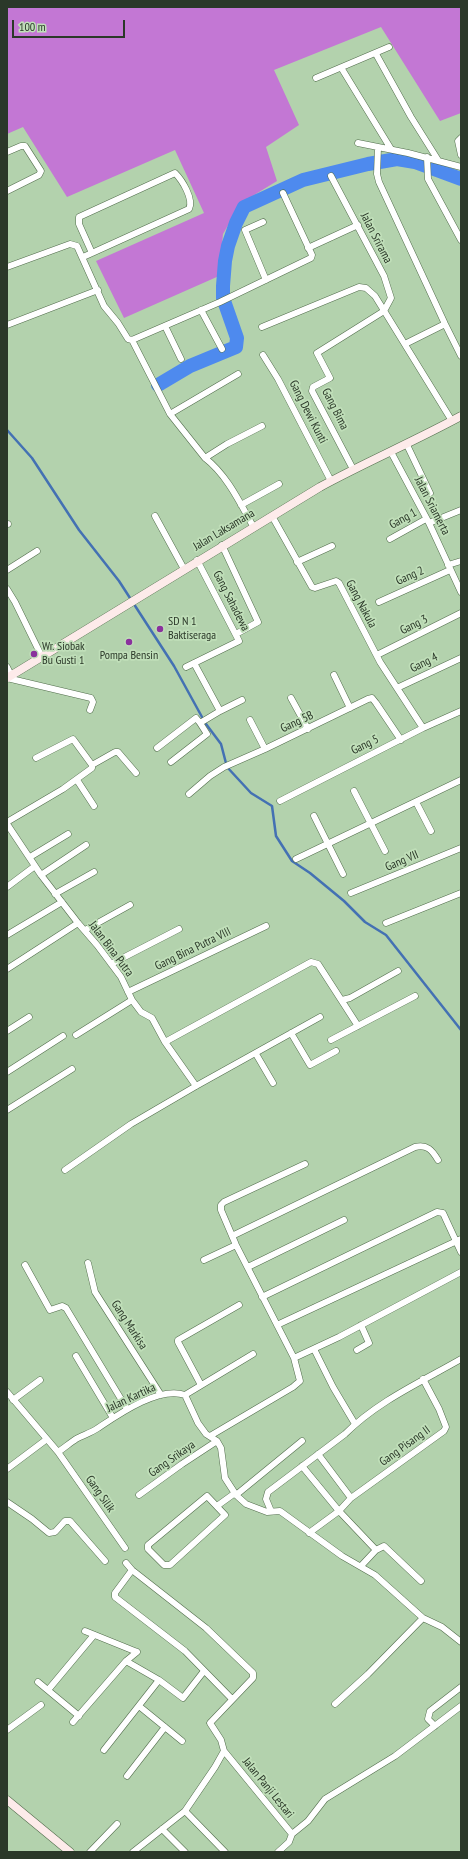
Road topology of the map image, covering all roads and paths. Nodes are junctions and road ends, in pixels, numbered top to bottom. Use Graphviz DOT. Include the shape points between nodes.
graph roads {
  1 [pos="389,47"];
  2 [pos="376,54"];
  3 [pos="342,68"];
  4 [pos="316,78"];
  5 [pos="461,138"];
  6 [pos="358,143"];
  7 [pos="378,148"];
  8 [pos="391,149"];
  9 [pos="7,152"];
  10 [pos="461,155"];
  11 [pos="426,160"];
  12 [pos="438,160"];
  13 [pos="461,167"];
  14 [pos="331,176"];
  15 [pos="7,190"];
  16 [pos="283,193"];
  17 [pos="263,222"];
  18 [pos="358,225"];
  19 [pos="461,240"];
  20 [pos="308,248"];
  21 [pos="92,253"];
  22 [pos="83,257"];
  23 [pos="7,267"];
  24 [pos="266,280"];
  25 [pos="98,290"];
  26 [pos="201,310"];
  27 [pos="384,311"];
  28 [pos="445,324"];
  29 [pos="7,325"];
  30 [pos="166,326"];
  31 [pos="262,327"];
  32 [pos="132,340"];
  33 [pos="405,344"];
  34 [pos="222,349"];
  35 [pos="263,355"];
  36 [pos="461,356"];
  37 [pos="181,359"];
  38 [pos="238,374"];
  39 [pos="170,414"];
  40 [pos="461,416"];
  41 [pos="452,421"];
  42 [pos="262,426"];
  43 [pos="407,445"];
  44 [pos="391,452"];
  45 [pos="205,458"];
  46 [pos="353,469"];
  47 [pos="331,481"];
  48 [pos="279,484"];
  49 [pos="430,493"];
  50 [pos="240,505"];
  51 [pos="461,510"];
  52 [pos="155,516"];
  53 [pos="272,516"];
  54 [pos="428,521"];
  55 [pos="253,526"];
  56 [pos="390,539"];
  57 [pos="222,546"];
  58 [pos="332,546"];
  59 [pos="37,551"];
  60 [pos="197,560"];
  61 [pos="461,561"];
  62 [pos="297,562"];
  63 [pos="449,568"];
  64 [pos="184,569"];
  65 [pos="7,570"];
  66 [pos="7,589"];
  67 [pos="461,592"];
  68 [pos="379,602"];
  69 [pos="461,613"];
  70 [pos="236,634"];
  71 [pos="377,655"];
  72 [pos="42,657"];
  73 [pos="461,658"];
  74 [pos="194,663"];
  75 [pos="7,667"];
  76 [pos="186,667"];
  77 [pos="334,675"];
  78 [pos="8,677"];
  79 [pos="397,688"];
  80 [pos="291,698"];
  81 [pos="242,700"];
  82 [pos="350,708"];
  83 [pos="90,710"];
  84 [pos="220,711"];
  85 [pos="461,711"];
  86 [pos="250,720"];
  87 [pos="200,723"];
  88 [pos="423,728"];
  89 [pos="308,729"];
  90 [pos="401,740"];
  91 [pos="157,748"];
  92 [pos="265,749"];
  93 [pos="36,758"];
  94 [pos="171,762"];
  95 [pos="92,765"];
  96 [pos="136,773"];
  97 [pos="77,780"];
  98 [pos="460,783"];
  99 [pos="354,791"];
  100 [pos="189,794"];
  101 [pos="280,801"];
  102 [pos="416,802"];
  103 [pos="94,806"];
  104 [pos="314,816"];
  105 [pos="7,823"];
  106 [pos="371,824"];
  107 [pos="431,831"];
  108 [pos="68,834"];
  109 [pos="328,844"];
  110 [pos="86,845"];
  111 [pos="461,848"];
  112 [pos="385,851"];
  113 [pos="30,857"];
  114 [pos="296,858"];
  115 [pos="35,866"];
  116 [pos="94,872"];
  117 [pos="343,874"];
  118 [pos="41,875"];
  119 [pos="7,887"];
  120 [pos="351,893"];
  121 [pos="461,893"];
  122 [pos="55,894"];
  123 [pos="62,902"];
  124 [pos="130,905"];
  125 [pos="78,924"];
  126 [pos="386,924"];
  127 [pos="266,926"];
  128 [pos="179,929"];
  129 [pos="85,930"];
  130 [pos="7,935"];
  131 [pos="111,964"];
  132 [pos="7,969"];
  133 [pos="398,971"];
  134 [pos="128,992"];
  135 [pos="415,996"];
  136 [pos="132,1000"];
  137 [pos="342,1000"];
  138 [pos="30,1016"];
  139 [pos="320,1017"];
  140 [pos="358,1026"];
  141 [pos="7,1031"];
  142 [pos="291,1033"];
  143 [pos="76,1035"];
  144 [pos="63,1036"];
  145 [pos="331,1040"];
  146 [pos="165,1042"];
  147 [pos="336,1051"];
  148 [pos="256,1054"];
  149 [pos="72,1069"];
  150 [pos="7,1072"];
  151 [pos="273,1083"];
  152 [pos="196,1086"];
  153 [pos="7,1110"];
  154 [pos="438,1160"];
  155 [pos="305,1164"];
  156 [pos="65,1170"];
  157 [pos="344,1220"];
  158 [pos="232,1236"];
  159 [pos="458,1241"];
  160 [pos="236,1244"];
  161 [pos="461,1252"];
  162 [pos="204,1260"];
  163 [pos="88,1263"];
  164 [pos="25,1265"];
  165 [pos="248,1267"];
  166 [pos="461,1272"];
  167 [pos="262,1297"];
  168 [pos="239,1305"];
  169 [pos="361,1325"];
  170 [pos="277,1326"];
  171 [pos="314,1349"];
  172 [pos="357,1350"];
  173 [pos="253,1354"];
  174 [pos="76,1356"];
  175 [pos="294,1358"];
  176 [pos="461,1359"];
  177 [pos="423,1379"];
  178 [pos="40,1380"];
  179 [pos="201,1385"];
  180 [pos="162,1395"];
  181 [pos="185,1395"];
  182 [pos="9,1397"];
  183 [pos="127,1409"];
  184 [pos="113,1418"];
  185 [pos="355,1424"];
  186 [pos="210,1436"];
  187 [pos="47,1439"];
  188 [pos="217,1441"];
  189 [pos="302,1441"];
  190 [pos="58,1452"];
  191 [pos="318,1454"];
  192 [pos="302,1466"];
  193 [pos="7,1469"];
  194 [pos="235,1494"];
  195 [pos="139,1495"];
  196 [pos="351,1498"];
  197 [pos="7,1502"];
  198 [pos="217,1506"];
  199 [pos="339,1511"];
  200 [pos="269,1512"];
  201 [pos="309,1533"];
  202 [pos="125,1548"];
  203 [pos="376,1550"];
  204 [pos="105,1561"];
  205 [pos="126,1563"];
  206 [pos="361,1566"];
  207 [pos="132,1570"];
  208 [pos="421,1581"];
  209 [pos="423,1618"];
  210 [pos="85,1631"];
  211 [pos="94,1635"];
  212 [pos="461,1642"];
  213 [pos="126,1661"];
  214 [pos="204,1671"];
  215 [pos="159,1680"];
  216 [pos="38,1682"];
  217 [pos="461,1687"];
  218 [pos="48,1690"];
  219 [pos="232,1699"];
  220 [pos="335,1704"];
  221 [pos="41,1705"];
  222 [pos="139,1706"];
  223 [pos="461,1706"];
  224 [pos="79,1716"];
  225 [pos="73,1722"];
  226 [pos="435,1726"];
  227 [pos="165,1727"];
  228 [pos="7,1730"];
  229 [pos="182,1741"];
  230 [pos="104,1750"];
  231 [pos="224,1751"];
  232 [pos="127,1776"];
  233 [pos="7,1800"];
  234 [pos="185,1811"];
  235 [pos="117,1824"];
  236 [pos="162,1829"];
  237 [pos="292,1834"];
  238 [pos="137,1851"];
  239 [pos="70,1852"];
  240 [pos="90,1852"];
  241 [pos="184,1852"];
  242 [pos="225,1852"];
  243 [pos="278,1852"];
  1 -- 2 [label="street"];
  2 -- 3 [label="street"];
  2 -- 12 [label="street"];
  3 -- 4 [label="street"];
  3 -- 8 [label="street"];
  5 -- 10 [label="street" via="458,141"];
  6 -- 7 [label="street"];
  7 -- 8 [label="street"];
  7 -- 28 [label="street" via="379,182"];
  8 -- 11 [label="street"];
  9 -- 15 [label="street" via="25,146 41,171 39,175"];
  11 -- 12 [label="street"];
  11 -- 19 [label="street" via="428,179"];
  12 -- 13 [label="street"];
  14 -- 18 [label="street, Jalan Srirama"];
  16 -- 20 [label="street"];
  17 -- 24 [label="street" via="245,230"];
  18 -- 20 [label="street"];
  18 -- 27 [label="street, Jalan Srirama" via="390,294 390,302"];
  20 -- 24 [label="street" via="312,258"];
  21 -- 21 [label="street" via="189,209 190,201 175,172 79,217 79,224"];
  21 -- 22 [label="street"];
  22 -- 23 [label="street" via="77,246 70,244"];
  22 -- 25 [label="street"];
  24 -- 26 [label="street"];
  25 -- 29 [label="street"];
  25 -- 32 [label="street" via="104,306 128,339"];
  26 -- 30 [label="street"];
  26 -- 34 [label="street"];
  27 -- 31 [label="street" via="375,296 366,288 359,287"];
  27 -- 33 [label="street"];
  27 -- 46 [label="street, Gang Bima" via="317,353 330,378 313,387 312,391"];
  28 -- 33 [label="street"];
  28 -- 36 [label="street"];
  30 -- 32 [label="street"];
  30 -- 37 [label="street"];
  32 -- 39 [label="street"];
  33 -- 41 [label="street"];
  35 -- 47 [label="street, Gang Dewi Kunti"];
  38 -- 39 [label="street"];
  39 -- 45 [label="street"];
  40 -- 41 [label="main road, Jalan Laksamana"];
  41 -- 43 [label="main road, Jalan Laksamana"];
  42 -- 45 [label="street"];
  43 -- 44 [label="main road, Jalan Laksamana"];
  43 -- 49 [label="street"];
  44 -- 46 [label="main road, Jalan Laksamana"];
  44 -- 54 [label="street, Jalan Sriamerta"];
  45 -- 50 [label="street" via="226,479"];
  46 -- 47 [label="main road, Jalan Laksamana"];
  47 -- 53 [label="main road, Jalan Laksamana"];
  48 -- 50 [label="street"];
  50 -- 55 [label="street"];
  51 -- 54 [label="street, Gang 1"];
  52 -- 64 [label="street"];
  53 -- 55 [label="main road, Jalan Laksamana"];
  53 -- 62 [label="street, Gang Nakula"];
  54 -- 56 [label="street, Gang 1"];
  54 -- 63 [label="street, Jalan Sriamerta"];
  55 -- 57 [label="main road, Jalan Laksamana"];
  57 -- 60 [label="main road, Jalan Laksamana"];
  57 -- 70 [label="street" via="258,622"];
  58 -- 62 [label="street"];
  59 -- 65 [label="street"];
  60 -- 64 [label="main road, Jalan Laksamana"];
  60 -- 70 [label="street, Gang Sahadewa"];
  61 -- 63 [label="street, Gang 2"];
  62 -- 71 [label="street, Gang Nakula" via="312,587 336,581 339,583"];
  63 -- 67 [label="street, Jalan Sriamerta"];
  63 -- 68 [label="street, Gang 2"];
  64 -- 72 [label="main road, Jalan Laksamana"];
  66 -- 72 [label="street" via="16,602"];
  69 -- 71 [label="street, Gang 3"];
  70 -- 74 [label="street, Gang Sahadewa" via="238,642"];
  71 -- 79 [label="street, Gang Nakula"];
  72 -- 78 [label="main road, Jalan Laksamana"];
  73 -- 79 [label="street, Gang 4"];
  74 -- 76 [label="street, Gang Sahadewa"];
  74 -- 84 [label="street"];
  75 -- 78 [label="street"];
  77 -- 82 [label="street"];
  78 -- 83 [label="street" via="91,698 93,702"];
  79 -- 88 [label="street, Gang Nakula"];
  80 -- 89 [label="street"];
  81 -- 84 [label="street"];
  82 -- 89 [label="street, Gang 5B"];
  82 -- 90 [label="street, Gang 5B" via="372,698"];
  84 -- 87 [label="street"];
  85 -- 88 [label="street, Gang 5"];
  86 -- 92 [label="street"];
  87 -- 91 [label="street" via="196,718"];
  87 -- 94 [label="street" via="207,734"];
  88 -- 90 [label="street, Gang 5"];
  89 -- 92 [label="street, Gang 5B"];
  90 -- 101 [label="street, Gang 5"];
  92 -- 100 [label="street, Gang 5B" via="210,776"];
  93 -- 95 [label="street" via="73,739"];
  95 -- 96 [label="street" via="118,752"];
  95 -- 97 [label="street" via="92,768"];
  97 -- 103 [label="street"];
  97 -- 105 [label="street"];
  98 -- 102 [label="street"];
  99 -- 106 [label="street"];
  102 -- 106 [label="street"];
  102 -- 107 [label="street"];
  104 -- 109 [label="street"];
  105 -- 113 [label="street, Jalan Bina Putra"];
  106 -- 109 [label="street"];
  106 -- 112 [label="street"];
  108 -- 113 [label="street"];
  109 -- 114 [label="street"];
  109 -- 117 [label="street"];
  110 -- 118 [label="street"];
  111 -- 120 [label="street, Gang VII"];
  113 -- 115 [label="street, Jalan Bina Putra"];
  115 -- 118 [label="street, Jalan Bina Putra"];
  115 -- 119 [label="street"];
  116 -- 122 [label="street"];
  118 -- 122 [label="street, Jalan Bina Putra"];
  121 -- 126 [label="street"];
  122 -- 123 [label="street, Jalan Bina Putra"];
  123 -- 125 [label="street, Jalan Bina Putra"];
  123 -- 130 [label="street"];
  124 -- 129 [label="street"];
  125 -- 129 [label="street, Jalan Bina Putra"];
  125 -- 132 [label="street"];
  127 -- 134 [label="street, Gang Bina Putra VIII"];
  128 -- 131 [label="street"];
  129 -- 131 [label="street, Jalan Bina Putra"];
  131 -- 134 [label="street, Jalan Bina Putra"];
  133 -- 137 [label="street"];
  134 -- 136 [label="street, Jalan Bina Putra"];
  135 -- 140 [label="street"];
  136 -- 143 [label="street"];
  136 -- 146 [label="street, Jalan Bina Putra" via="141,1012 152,1018"];
  137 -- 140 [label="street"];
  137 -- 146 [label="street" via="318,964 311,962"];
  138 -- 141 [label="street"];
  139 -- 142 [label="street"];
  140 -- 145 [label="street"];
  142 -- 147 [label="street" via="310,1065"];
  142 -- 148 [label="street"];
  144 -- 150 [label="street"];
  146 -- 152 [label="street, Jalan Bina Putra"];
  148 -- 151 [label="street"];
  148 -- 152 [label="street"];
  149 -- 153 [label="street"];
  152 -- 156 [label="street" via="131,1124"];
  154 -- 158 [label="street" via="426,1146 415,1147"];
  155 -- 158 [label="street" via="224,1202 221,1210"];
  157 -- 165 [label="street"];
  158 -- 160 [label="street"];
  159 -- 161 [label="street"];
  159 -- 167 [label="street" via="443,1214 437,1212"];
  159 -- 170 [label="street"];
  160 -- 162 [label="street"];
  160 -- 165 [label="street"];
  163 -- 180 [label="street, Gang Markisa" via="95,1292"];
  164 -- 183 [label="street" via="50,1310 62,1306 66,1308"];
  165 -- 167 [label="street"];
  166 -- 169 [label="street"];
  167 -- 170 [label="street"];
  168 -- 179 [label="street" via="178,1340"];
  169 -- 171 [label="street"];
  169 -- 172 [label="street" via="369,1343"];
  170 -- 175 [label="street"];
  171 -- 175 [label="street"];
  171 -- 185 [label="street"];
  173 -- 179 [label="street"];
  174 -- 184 [label="street"];
  175 -- 186 [label="street" via="300,1378 298,1384"];
  176 -- 177 [label="street"];
  177 -- 185 [label="street"];
  177 -- 196 [label="street, Gang Pisang II" via="443,1418 445,1429"];
  178 -- 182 [label="street"];
  179 -- 181 [label="street"];
  180 -- 181 [label="street, Jalan Kartika" via="175,1392"];
  180 -- 183 [label="street, Jalan Kartika"];
  181 -- 186 [label="street" via="198,1423"];
  182 -- 187 [label="street"];
  183 -- 184 [label="street, Jalan Kartika"];
  184 -- 190 [label="street, Jalan Kartika"];
  185 -- 191 [label="street"];
  186 -- 188 [label="street"];
  187 -- 190 [label="street"];
  187 -- 193 [label="street"];
  188 -- 194 [label="street" via="221,1448 225,1478"];
  188 -- 195 [label="street, Gang Srikaya"];
  189 -- 194 [label="street"];
  190 -- 202 [label="street, Gang Silik"];
  191 -- 192 [label="street"];
  191 -- 196 [label="street"];
  192 -- 199 [label="street"];
  192 -- 200 [label="street" via="268,1492 266,1499"];
  194 -- 198 [label="street"];
  194 -- 200 [label="street" via="246,1504"];
  196 -- 199 [label="street"];
  197 -- 204 [label="street" via="49,1533 54,1532 65,1521 70,1521"];
  198 -- 198 [label="street" via="225,1515 170,1565 164,1565 148,1549 148,1545 206,1497"];
  199 -- 201 [label="street"];
  199 -- 203 [label="street"];
  200 -- 201 [label="street" via="280,1511"];
  201 -- 206 [label="street"];
  203 -- 206 [label="street"];
  203 -- 208 [label="street" via="384,1546"];
  205 -- 207 [label="street"];
  206 -- 209 [label="street" via="375,1575"];
  207 -- 214 [label="street" via="115,1597 185,1651"];
  207 -- 219 [label="street" via="206,1628 253,1673 253,1678"];
  209 -- 212 [label="street" via="442,1627"];
  209 -- 220 [label="street"];
  210 -- 211 [label="street"];
  211 -- 213 [label="street" via="137,1652"];
  211 -- 218 [label="street"];
  213 -- 215 [label="street"];
  213 -- 224 [label="street"];
  214 -- 215 [label="street" via="183,1698"];
  214 -- 219 [label="street"];
  215 -- 222 [label="street"];
  216 -- 218 [label="street"];
  217 -- 226 [label="street" via="430,1711 428,1719"];
  218 -- 224 [label="street"];
  219 -- 231 [label="street, Jalan Panji Lestari" via="210,1723 221,1740"];
  221 -- 228 [label="street"];
  222 -- 227 [label="street"];
  222 -- 230 [label="street"];
  223 -- 226 [label="street, Jalan Panji Lestari"];
  224 -- 225 [label="street"];
  226 -- 237 [label="street, Jalan Panji Lestari" via="395,1756 325,1798 320,1808"];
  227 -- 229 [label="street"];
  227 -- 232 [label="street"];
  231 -- 234 [label="street"];
  231 -- 237 [label="street, Jalan Panji Lestari"];
  233 -- 239 [label="main road"];
  234 -- 236 [label="street"];
  234 -- 242 [label="street"];
  235 -- 240 [label="street"];
  236 -- 238 [label="street"];
  236 -- 241 [label="street"];
  237 -- 243 [label="street" via="289,1842"];
}
